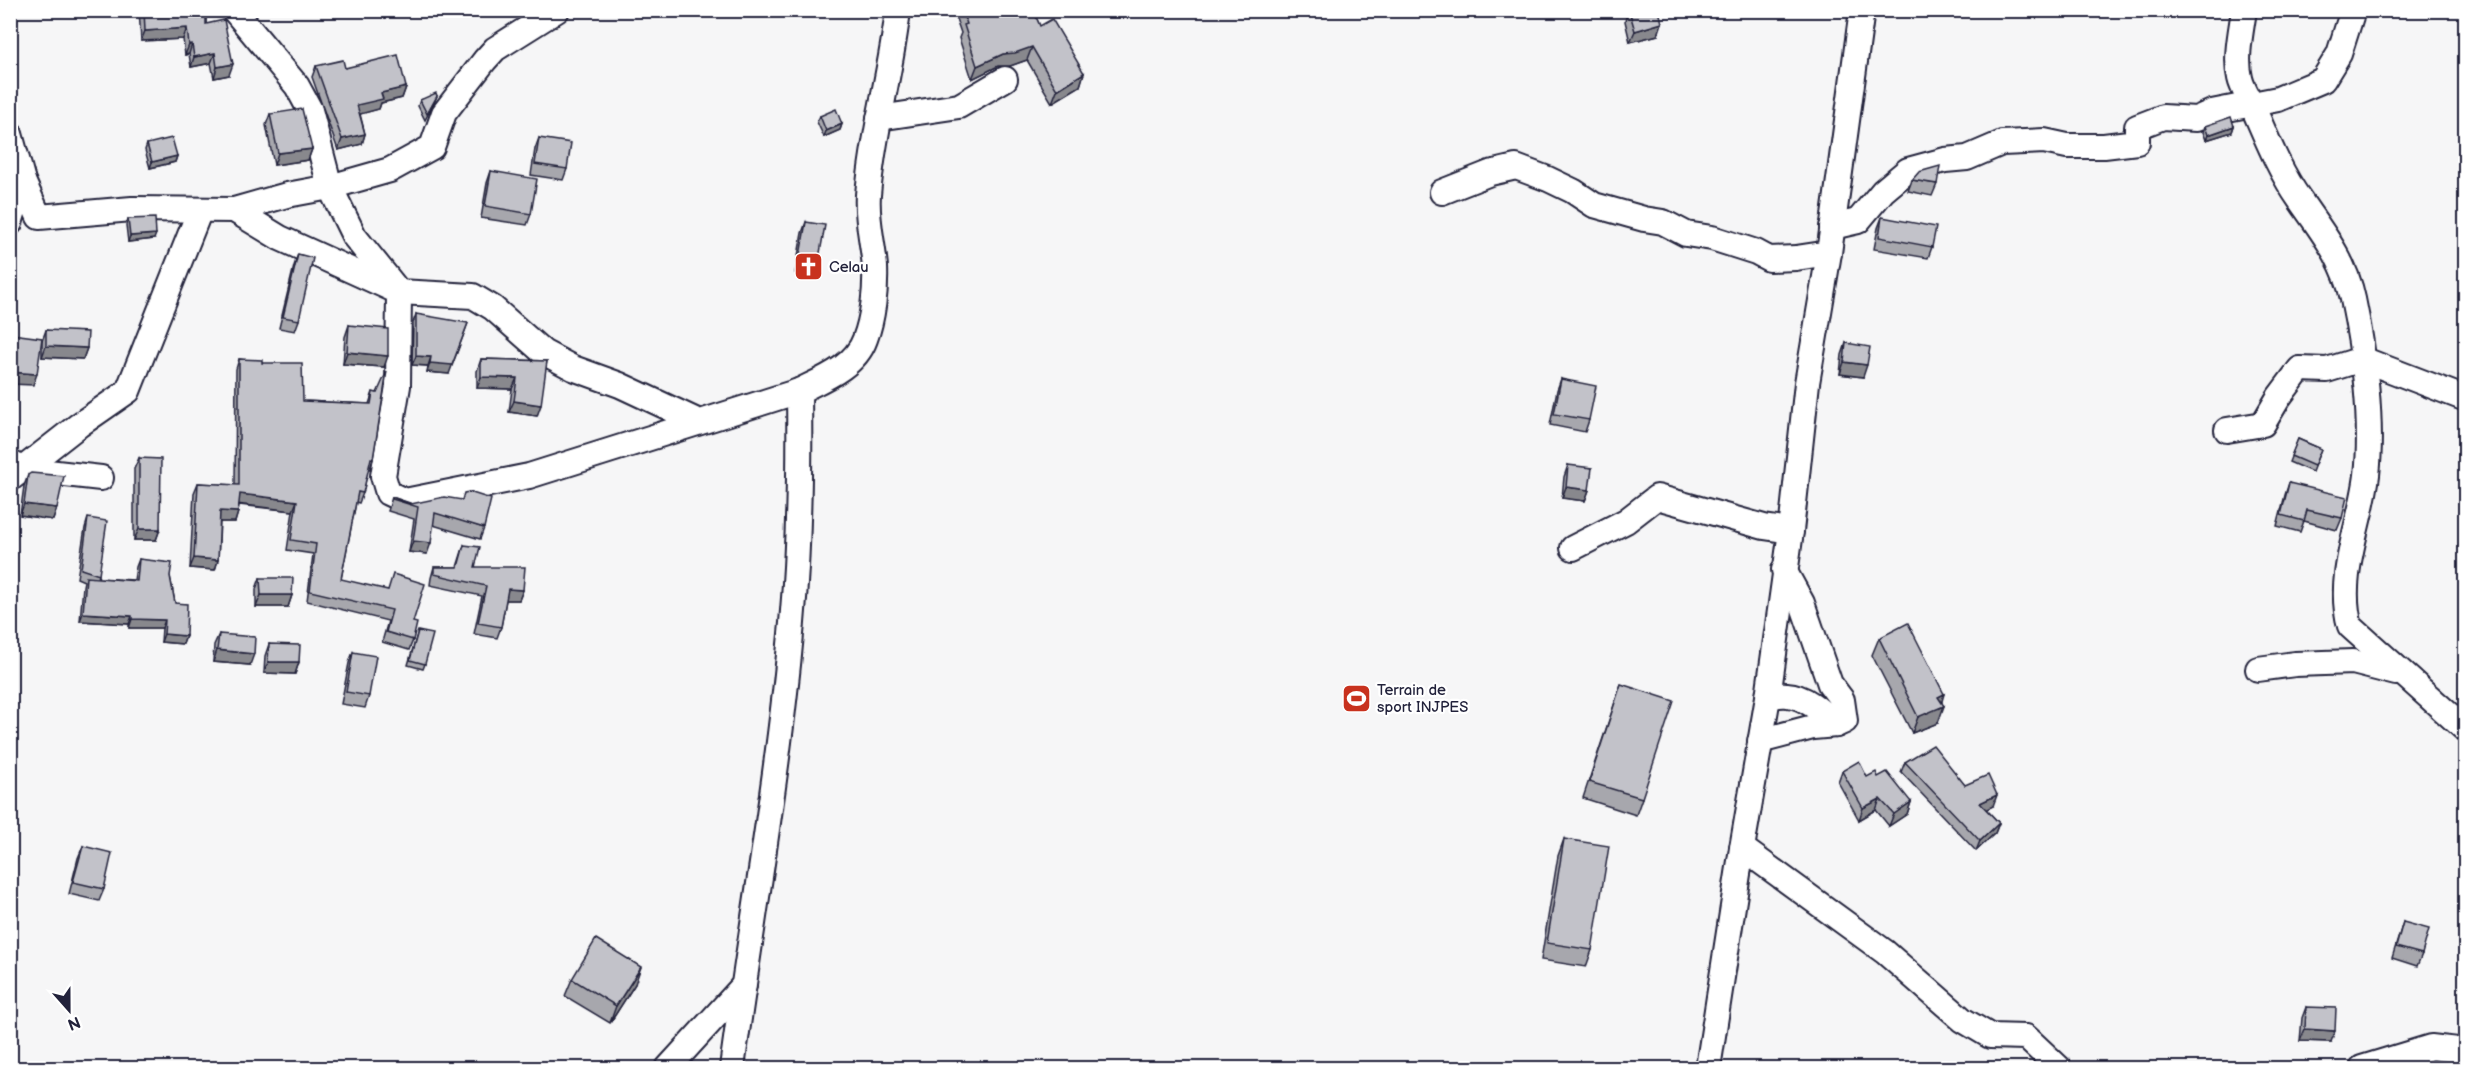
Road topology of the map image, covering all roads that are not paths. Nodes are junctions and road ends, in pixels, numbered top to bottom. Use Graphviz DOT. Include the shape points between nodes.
graph roads {
  1 [pos="234,10"];
  2 [pos="557,10"];
  3 [pos="898,10"];
  4 [pos="1862,10"];
  5 [pos="2244,10"];
  6 [pos="2353,10"];
  7 [pos="1005,79"];
  8 [pos="2252,105"];
  9 [pos="879,118"];
  10 [pos="10,134"];
  11 [pos="22,181"];
  12 [pos="330,187"];
  13 [pos="1442,192"];
  14 [pos="200,210"];
  15 [pos="234,210"];
  16 [pos="39,217"];
  17 [pos="10,224"];
  18 [pos="1832,227"];
  19 [pos="1829,253"];
  20 [pos="399,292"];
  21 [pos="2362,359"];
  22 [pos="799,391"];
  23 [pos="2466,399"];
  24 [pos="697,421"];
  25 [pos="2227,430"];
  26 [pos="14,470"];
  27 [pos="101,478"];
  28 [pos="1791,531"];
  29 [pos="1573,548"];
  30 [pos="1784,570"];
  31 [pos="2258,669"];
  32 [pos="2404,675"];
  33 [pos="1768,697"];
  34 [pos="1836,725"];
  35 [pos="2466,730"];
  36 [pos="1760,741"];
  37 [pos="1742,848"];
  38 [pos="744,985"];
  39 [pos="2466,1051"];
  40 [pos="668,1068"];
  41 [pos="732,1068"];
  42 [pos="1708,1068"];
  43 [pos="2059,1068"];
  44 [pos="2362,1068"];
  1 -- 12 [label="street" via="302,94 310,110"];
  2 -- 12 [label="street" via="485,60 444,113 432,147 390,170"];
  3 -- 9 [label="street"];
  4 -- 18 [label="street"];
  5 -- 8 [label="street" via="2239,43 2240,78"];
  6 -- 8 [label="street" via="2339,54 2323,81"];
  7 -- 9 [label="street" via="959,106"];
  8 -- 18 [label="street" via="2196,119 2163,117 2137,128 2137,142 2104,146 2067,146 2044,141 2002,143 1967,158 1908,170 1883,191 1858,221"];
  8 -- 21 [label="street" via="2294,190 2334,246 2353,297"];
  9 -- 22 [label="street" via="868,198 875,269 865,340 855,356 832,375"];
  10 -- 11 [label="street"];
  11 -- 16 [label="street"];
  11 -- 17 [label="street"];
  12 -- 15 [label="street"];
  12 -- 20 [label="street" via="354,236"];
  13 -- 19 [label="street" via="1516,167 1573,191 1594,206 1663,222 1686,234 1712,238 1769,259"];
  14 -- 15 [label="street"];
  14 -- 16 [label="street" via="132,209"];
  14 -- 26 [label="street" via="128,391"];
  15 -- 20 [label="street" via="280,238"];
  16 -- 17 [label="street"];
  18 -- 19 [label="street"];
  19 -- 28 [label="street" via="1807,383"];
  20 -- 24 [label="street" via="473,296 493,308 543,352"];
  20 -- 24 [label="street" via="398,386 383,476 387,493 405,501 529,476"];
  21 -- 23 [label="street"];
  21 -- 25 [label="street" via="2327,369 2300,369 2263,424"];
  21 -- 32 [label="street" via="2369,434 2367,476 2344,607 2350,626"];
  22 -- 24 [label="street"];
  22 -- 38 [label="street" via="792,621 778,753"];
  26 -- 27 [label="street"];
  28 -- 29 [label="street" via="1657,497 1626,521"];
  28 -- 30 [label="street"];
  30 -- 33 [label="street"];
  30 -- 34 [label="street" via="1802,603 1830,684 1842,700 1845,721"];
  31 -- 32 [label="street" via="2353,662"];
  32 -- 35 [label="street"];
  33 -- 34 [label="street" via="1787,694 1800,698"];
  33 -- 36 [label="street"];
  34 -- 36 [label="street"];
  36 -- 37 [label="street"];
  37 -- 42 [label="street"];
  37 -- 43 [label="street" via="1885,952 1963,1020 1990,1036 2026,1037"];
  38 -- 40 [label="street"];
  38 -- 41 [label="street"];
  39 -- 44 [label="street" via="2431,1047"];
}
